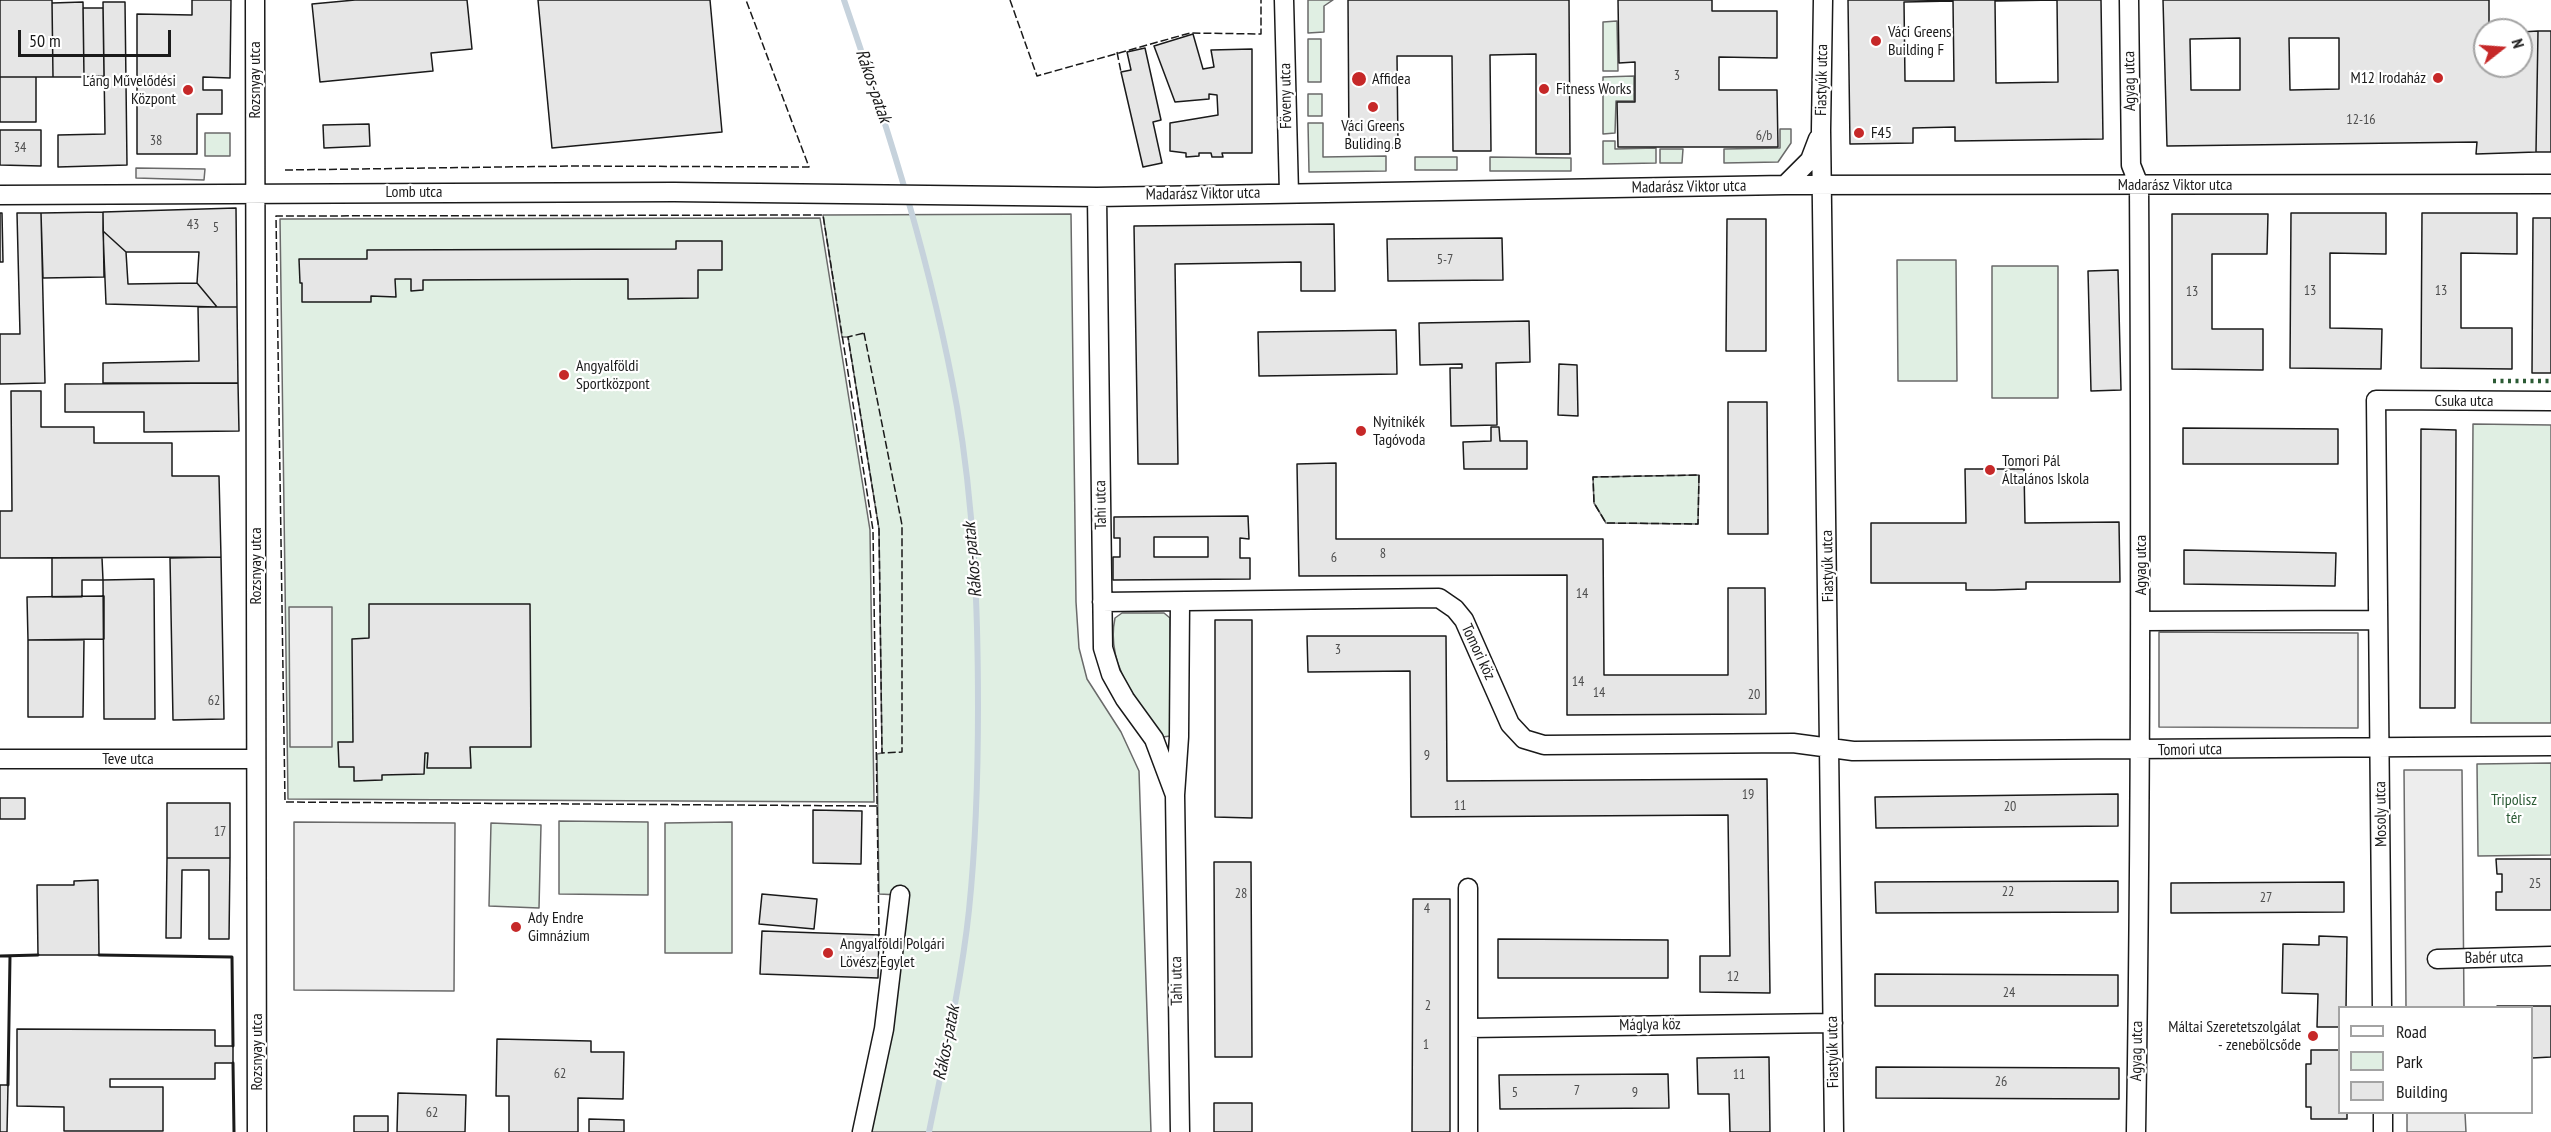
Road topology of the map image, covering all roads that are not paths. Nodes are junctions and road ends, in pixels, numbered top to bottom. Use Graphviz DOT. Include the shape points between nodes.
graph roads {
  1 [pos="255,0"];
  2 [pos="1284,0"];
  3 [pos="1823,0"];
  4 [pos="2129,0"];
  5 [pos="1821,130"];
  6 [pos="2551,184"];
  7 [pos="1785,185"];
  8 [pos="2139,185"];
  9 [pos="1823,186"];
  10 [pos="256,193"];
  11 [pos="1289,193"];
  12 [pos="828,194"];
  13 [pos="0,195"];
  14 [pos="1097,197"];
  15 [pos="2376,400"];
  16 [pos="2551,401"];
  17 [pos="1102,602"];
  18 [pos="1180,603"];
  19 [pos="2378,620"];
  20 [pos="2141,621"];
  21 [pos="2551,746"];
  22 [pos="1830,747"];
  23 [pos="2380,747"];
  24 [pos="2142,750"];
  25 [pos="0,759"];
  26 [pos="255,759"];
  27 [pos="1175,795"];
  28 [pos="1468,888"];
  29 [pos="900,896"];
  30 [pos="2551,956"];
  31 [pos="2437,959"];
  32 [pos="2382,1006"];
  33 [pos="1833,1023"];
  34 [pos="1468,1028"];
  35 [pos="2383,1114"];
  36 [pos="257,1132"];
  37 [pos="862,1132"];
  38 [pos="1180,1132"];
  39 [pos="1468,1132"];
  40 [pos="1834,1132"];
  41 [pos="2136,1132"];
  42 [pos="2383,1132"];
  1 -- 10 [label="street, Rozsnyay utca"];
  2 -- 11 [label="street, Föveny utca"];
  3 -- 5 [label="street, Fiastyúk utca"];
  4 -- 8 [label="street, Agyag utca" via="2131,165"];
  5 -- 7 [label="street" via="1810,160"];
  5 -- 9 [label="street, Fiastyúk utca"];
  6 -- 8 [label="street, Madarász Viktor utca"];
  7 -- 9 [label="street, Madarász Viktor utca"];
  7 -- 11 [label="street, Madarász Viktor utca"];
  8 -- 9 [label="street, Madarász Viktor utca"];
  8 -- 20 [label="street, Agyag utca"];
  9 -- 22 [label="street, Fiastyúk utca"];
  10 -- 12 [label="street, Lomb utca"];
  10 -- 13 [label="street, Lomb utca"];
  10 -- 26 [label="street, Rozsnyay utca"];
  11 -- 14 [label="street, Madarász Viktor utca"];
  12 -- 14 [label="street, Madarász Viktor utca"];
  14 -- 17 [label="street, Tahi utca"];
  15 -- 16 [label="street, Csuka utca"];
  15 -- 19 [label="street, Mosoly utca"];
  17 -- 18 [label="street, Tomori köz"];
  17 -- 27 [label="street, Tahi utca" via="1103,648 1111,674 1154,739"];
  18 -- 22 [label="street, Tomori köz" via="1439,598 1464,620 1510,724 1524,739 1544,745 1793,742"];
  18 -- 27 [label="street, Tahi utca"];
  19 -- 20 [label="street"];
  19 -- 23 [label="street, Mosoly utca"];
  20 -- 24 [label="street, Agyag utca"];
  21 -- 23 [label="street, Tomori utca"];
  22 -- 24 [label="street, Tomori utca" via="1853,751"];
  22 -- 33 [label="street, Fiastyúk utca"];
  23 -- 24 [label="street, Tomori utca"];
  23 -- 32 [label="street, Mosoly utca"];
  24 -- 41 [label="street, Agyag utca"];
  25 -- 26 [label="street, Teve utca"];
  26 -- 36 [label="street, Rozsnyay utca"];
  27 -- 38 [label="street, Tahi utca"];
  28 -- 34 [label="street"];
  29 -- 37 [label="street" via="884,1029"];
  30 -- 31 [label="street, Babér utca"];
  33 -- 34 [label="street, Máglya köz"];
  33 -- 40 [label="street, Fiastyúk utca"];
  34 -- 39 [label="street"];
  35 -- 42 [label="street"];
}
